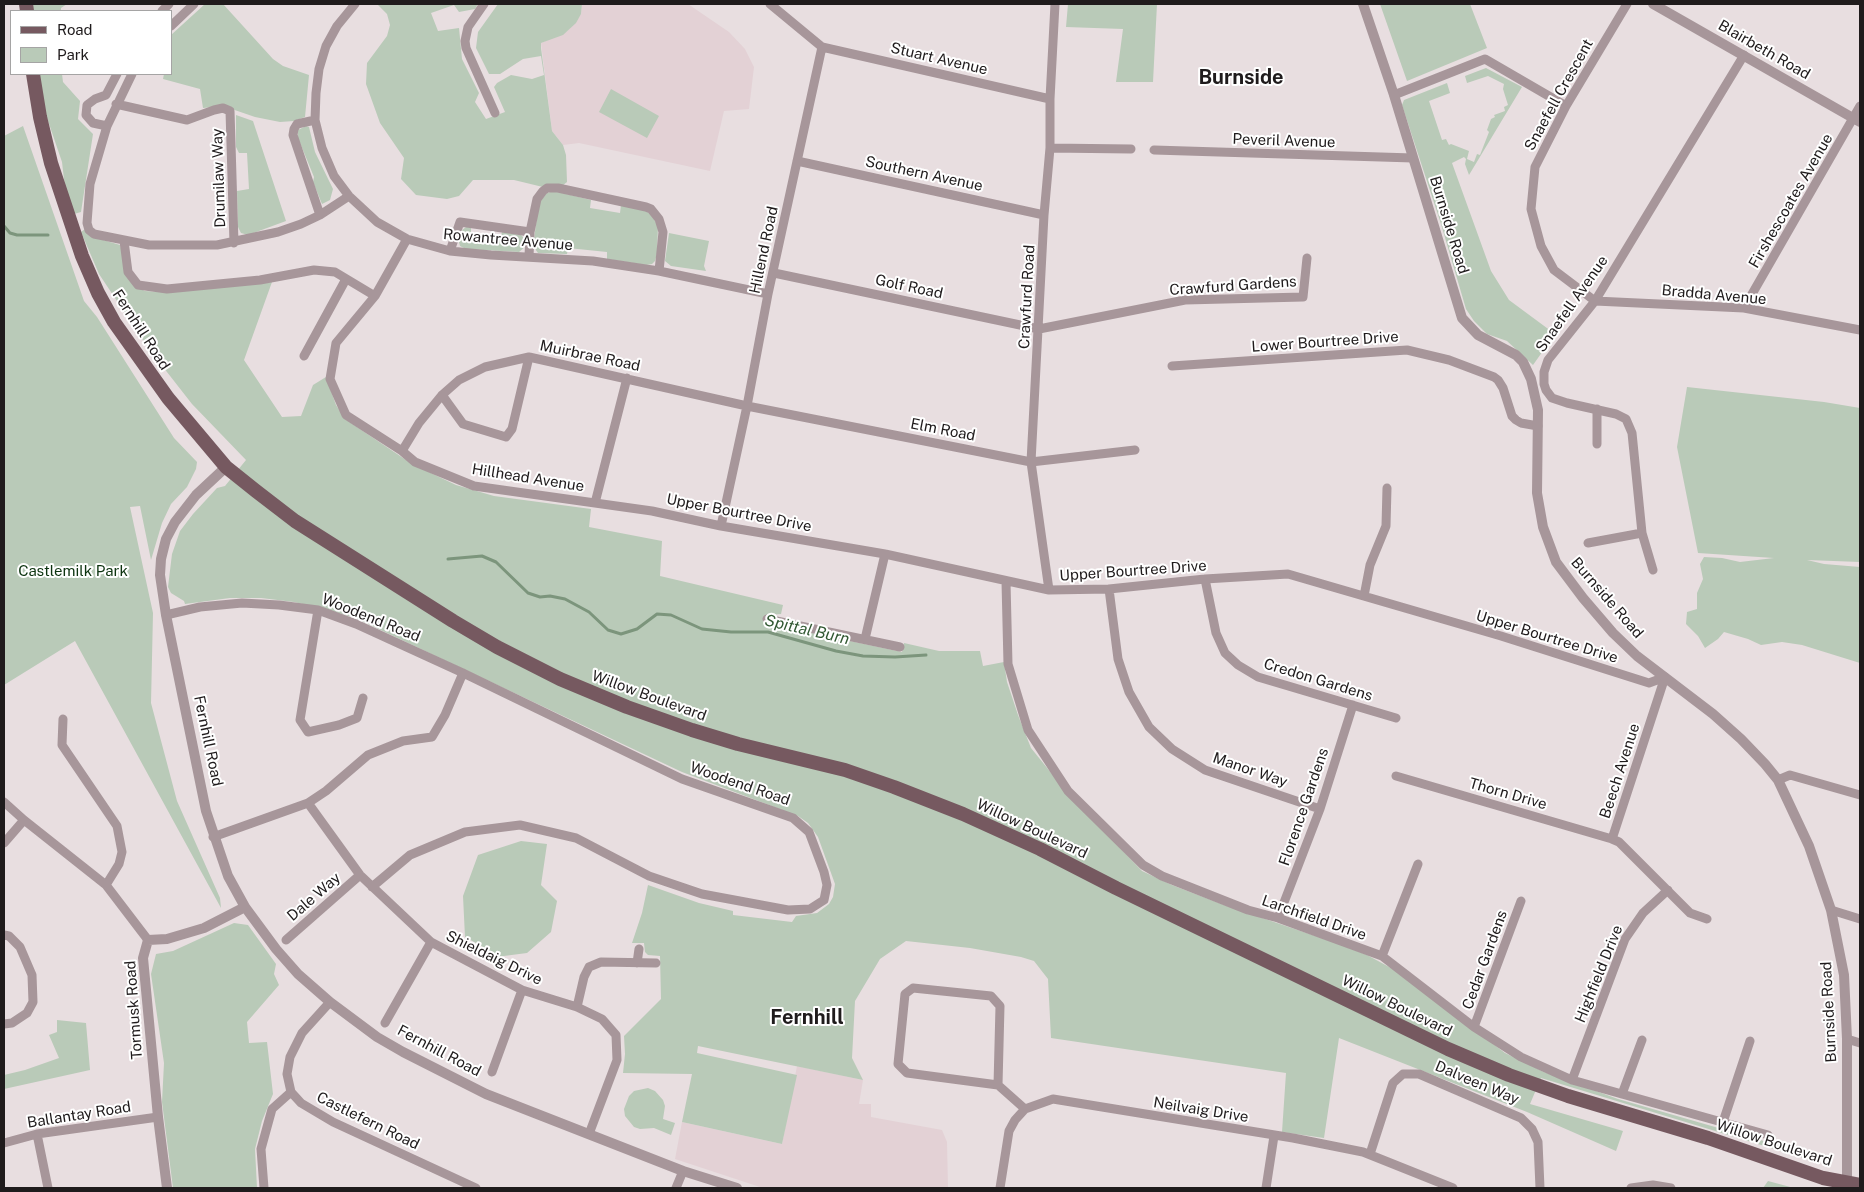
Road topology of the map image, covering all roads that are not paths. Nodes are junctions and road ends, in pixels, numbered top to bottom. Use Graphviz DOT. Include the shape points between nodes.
graph roads {
  1 [pos="194,4"];
  2 [pos="355,4"];
  3 [pos="484,4"];
  4 [pos="770,4"];
  5 [pos="1055,4"];
  6 [pos="1362,4"];
  7 [pos="1627,4"];
  8 [pos="1653,4"];
  9 [pos="172,25"];
  10 [pos="822,47"];
  11 [pos="1744,55"];
  12 [pos="33,75"];
  13 [pos="116,75"];
  14 [pos="131,75"];
  15 [pos="1394,95"];
  16 [pos="1050,98"];
  17 [pos="116,104"];
  18 [pos="1566,106"];
  19 [pos="1860,106"];
  20 [pos="495,113"];
  21 [pos="315,120"];
  22 [pos="1857,120"];
  23 [pos="106,126"];
  24 [pos="1050,148"];
  25 [pos="1131,149"];
  26 [pos="1154,150"];
  27 [pos="1413,158"];
  28 [pos="797,161"];
  29 [pos="349,196"];
  30 [pos="320,215"];
  31 [pos="1044,215"];
  32 [pos="530,232"];
  33 [pos="408,239"];
  34 [pos="124,241"];
  35 [pos="234,243"];
  36 [pos="450,251"];
  37 [pos="529,257"];
  38 [pos="1307,258"];
  39 [pos="659,271"];
  40 [pos="774,273"];
  41 [pos="346,279"];
  42 [pos="768,294"];
  43 [pos="375,296"];
  44 [pos="1595,301"];
  45 [pos="1744,308"];
  46 [pos="1039,329"];
  47 [pos="1860,330"];
  48 [pos="304,356"];
  49 [pos="529,357"];
  50 [pos="1172,366"];
  51 [pos="627,378"];
  52 [pos="442,395"];
  53 [pos="747,406"];
  54 [pos="1597,409"];
  55 [pos="1538,426"];
  56 [pos="1597,444"];
  57 [pos="1135,450"];
  58 [pos="402,451"];
  59 [pos="1032,462"];
  60 [pos="226,467"];
  61 [pos="1387,488"];
  62 [pos="596,503"];
  63 [pos="721,526"];
  64 [pos="1642,533"];
  65 [pos="1588,543"];
  66 [pos="885,554"];
  67 [pos="1653,570"];
  68 [pos="1205,579"];
  69 [pos="1006,582"];
  70 [pos="1109,589"];
  71 [pos="1049,590"];
  72 [pos="1364,596"];
  73 [pos="318,610"];
  74 [pos="166,614"];
  75 [pos="767,619"];
  76 [pos="865,639"];
  77 [pos="900,647"];
  78 [pos="463,673"];
  79 [pos="1665,677"];
  80 [pos="363,698"];
  81 [pos="1353,705"];
  82 [pos="1396,718"];
  83 [pos="63,719"];
  84 [pos="1396,776"];
  85 [pos="1778,780"];
  86 [pos="1860,795"];
  87 [pos="4,802"];
  88 [pos="308,803"];
  89 [pos="1320,809"];
  90 [pos="24,820"];
  91 [pos="214,837"];
  92 [pos="1612,839"];
  93 [pos="4,843"];
  94 [pos="1418,864"];
  95 [pos="360,875"];
  96 [pos="106,885"];
  97 [pos="372,887"];
  98 [pos="1668,890"];
  99 [pos="1521,902"];
  100 [pos="245,907"];
  101 [pos="1831,910"];
  102 [pos="1278,918"];
  103 [pos="1707,919"];
  104 [pos="1860,919"];
  105 [pos="4,935"];
  106 [pos="148,940"];
  107 [pos="286,940"];
  108 [pos="431,942"];
  109 [pos="639,949"];
  110 [pos="1382,956"];
  111 [pos="638,963"];
  112 [pos="656,963"];
  113 [pos="522,990"];
  114 [pos="330,1002"];
  115 [pos="577,1007"];
  116 [pos="385,1023"];
  117 [pos="4,1024"];
  118 [pos="1474,1028"];
  119 [pos="1847,1039"];
  120 [pos="1642,1040"];
  121 [pos="1750,1041"];
  122 [pos="1860,1043"];
  123 [pos="492,1072"];
  124 [pos="1572,1080"];
  125 [pos="998,1085"];
  126 [pos="291,1092"];
  127 [pos="1622,1094"];
  128 [pos="1025,1109"];
  129 [pos="158,1117"];
  130 [pos="1723,1122"];
  131 [pos="37,1134"];
  132 [pos="589,1134"];
  133 [pos="1768,1135"];
  134 [pos="1274,1136"];
  135 [pos="4,1143"];
  136 [pos="1370,1154"];
  137 [pos="683,1171"];
  138 [pos="1852,1185"];
  139 [pos="473,1187"];
  140 [pos="48,1188"];
  141 [pos="167,1188"];
  142 [pos="264,1188"];
  143 [pos="676,1188"];
  144 [pos="737,1188"];
  145 [pos="1000,1188"];
  146 [pos="1266,1188"];
  147 [pos="1453,1188"];
  148 [pos="1540,1188"];
  149 [pos="1631,1188"];
  150 [pos="1671,1188"];
  1 -- 9 [label="street"];
  2 -- 21 [label="street, Rowantree Avenue" via="326,46 319,68"];
  3 -- 20 [label="street" via="468,27 465,41"];
  4 -- 10 [label="street"];
  5 -- 16 [label="street, Crawfurd Road"];
  6 -- 15 [label="street, Burnside Road"];
  7 -- 18 [label="street, Snaefell Crescent"];
  8 -- 11 [label="street, Blairbeth Road"];
  10 -- 16 [label="street, Stuart Avenue"];
  10 -- 28 [label="street, Hillend Road"];
  11 -- 22 [label="street, Blairbeth Road"];
  11 -- 44 [label="street, Snaefell Avenue"];
  12 -- 60 [label="main road, Fernhill Road" via="51,163 98,293 144,366"];
  13 -- 23 [label="street" via="106,95 87,105 86,115 93,123"];
  14 -- 17 [label="street"];
  15 -- 18 [label="street" via="1485,60"];
  15 -- 27 [label="street, Burnside Road"];
  16 -- 24 [label="street, Crawfurd Road"];
  17 -- 23 [label="street"];
  17 -- 35 [label="street, Drumilaw Way" via="187,120 223,108 230,111"];
  18 -- 44 [label="street, Snaefell Crescent" via="1535,166 1531,209 1541,246 1554,270"];
  19 -- 22 [label="street, Firshescoates Avenue"];
  21 -- 29 [label="street, Rowantree Avenue" via="334,176"];
  21 -- 30 [label="street" via="297,124 293,135"];
  22 -- 45 [label="street, Firshescoates Avenue"];
  23 -- 34 [label="street" via="90,184 87,223 94,234"];
  24 -- 25 [label="street"];
  24 -- 31 [label="street, Crawfurd Road"];
  26 -- 27 [label="street, Peveril Avenue"];
  27 -- 55 [label="street, Burnside Road" via="1462,318 1478,335 1523,362 1536,398"];
  28 -- 31 [label="street, Southern Avenue"];
  28 -- 40 [label="street, Hillend Road"];
  29 -- 30 [label="street"];
  29 -- 33 [label="street, Rowantree Avenue" via="378,222"];
  30 -- 35 [label="street" via="278,232"];
  31 -- 46 [label="street, Crawfurd Road"];
  32 -- 36 [label="street" via="460,222"];
  32 -- 37 [label="street"];
  32 -- 39 [label="street" via="539,194 547,188 646,206 657,216 662,227"];
  33 -- 36 [label="street, Rowantree Avenue"];
  33 -- 43 [label="street, Hillhead Avenue"];
  34 -- 35 [label="street" via="149,245"];
  34 -- 41 [label="street" via="128,272 138,285 167,289 260,280 314,270 335,272"];
  36 -- 37 [label="street, Rowantree Avenue"];
  37 -- 39 [label="street, Rowantree Avenue" via="593,261"];
  38 -- 46 [label="street, Crawfurd Gardens" via="1304,297 1185,300"];
  39 -- 42 [label="street, Rowantree Avenue"];
  40 -- 42 [label="street, Hillend Road"];
  40 -- 46 [label="street, Golf Road"];
  41 -- 43 [label="street"];
  41 -- 48 [label="street"];
  42 -- 53 [label="street, Hillend Road"];
  43 -- 58 [label="street, Hillhead Avenue" via="336,343 330,379 346,415"];
  44 -- 45 [label="street, Bradda Avenue"];
  44 -- 54 [label="street, Snaefell Avenue" via="1548,360 1544,384 1549,395 1557,400"];
  45 -- 47 [label="street, Bradda Avenue"];
  46 -- 59 [label="street, Crawfurd Road"];
  49 -- 51 [label="street, Muirbrae Road"];
  49 -- 52 [label="street, Muirbrae Road" via="485,367 459,380"];
  49 -- 52 [label="street" via="512,429 506,437 463,424"];
  50 -- 55 [label="street, Lower Bourtree Drive" via="1407,350 1449,360 1494,377 1503,388 1512,416 1521,424"];
  51 -- 53 [label="street, Muirbrae Road"];
  51 -- 62 [label="street"];
  52 -- 58 [label="street, Muirbrae Road"];
  53 -- 59 [label="street, Elm Road"];
  53 -- 63 [label="street, Hillend Road"];
  54 -- 56 [label="street"];
  54 -- 64 [label="street, Snaefell Avenue" via="1626,419 1632,433"];
  55 -- 79 [label="street, Burnside Road" via="1537,493 1543,527 1556,562 1613,633"];
  57 -- 59 [label="street, Elm Road"];
  58 -- 62 [label="street, Hillhead Avenue" via="415,462 474,486"];
  59 -- 71 [label="street, Crawfurd Road"];
  60 -- 74 [label="street, Fernhill Road" via="196,495 166,539 160,575"];
  60 -- 138 [label="main road, Willow Boulevard" via="304,526 453,621 560,679 692,730 845,770 963,814 1040,848 1448,1049 1509,1075"];
  61 -- 72 [label="street" via="1386,526 1370,565"];
  62 -- 63 [label="street, Upper Bourtree Drive"];
  63 -- 66 [label="street, Upper Bourtree Drive"];
  64 -- 65 [label="street"];
  64 -- 67 [label="street, Snaefell Avenue"];
  66 -- 69 [label="street, Upper Bourtree Drive"];
  66 -- 76 [label="street"];
  68 -- 70 [label="street, Upper Bourtree Drive"];
  68 -- 72 [label="street, Upper Bourtree Drive" via="1288,574"];
  68 -- 81 [label="street, Credon Gardens" via="1216,633 1225,653 1232,659 1258,677"];
  69 -- 71 [label="street, Upper Bourtree Drive"];
  69 -- 102 [label="street, Larchfield Drive" via="1008,664 1028,730 1068,791 1143,865 1162,876 1248,910"];
  70 -- 71 [label="street, Upper Bourtree Drive"];
  70 -- 89 [label="street, Manor Way" via="1118,659 1129,692 1149,727 1172,749 1205,770"];
  72 -- 79 [label="street, Upper Bourtree Drive" via="1649,683"];
  73 -- 74 [label="street, Woodend Road" via="242,603"];
  73 -- 78 [label="street, Woodend Road"];
  73 -- 80 [label="street" via="300,720 308,732 339,725 357,718"];
  74 -- 91 [label="street, Fernhill Road"];
  75 -- 76 [label="street"];
  76 -- 77 [label="street"];
  78 -- 88 [label="street" via="432,736 403,741 368,755"];
  78 -- 97 [label="street, Woodend Road" via="682,779 793,818 809,832 827,885 824,900 810,909 788,910 702,894 650,876 576,838 520,825 465,832 410,855"];
  79 -- 85 [label="street, Burnside Road" via="1741,739"];
  79 -- 92 [label="street, Beech Avenue"];
  81 -- 82 [label="street, Credon Gardens"];
  81 -- 89 [label="street, Florence Gardens"];
  83 -- 96 [label="street" via="62,745 117,826 122,852 119,864"];
  84 -- 92 [label="street, Thorn Drive"];
  85 -- 86 [label="street" via="1790,775"];
  85 -- 101 [label="street, Burnside Road" via="1809,846"];
  87 -- 90 [label="street, Tormusk Road"];
  88 -- 91 [label="street"];
  88 -- 95 [label="street, Shieldaig Drive"];
  89 -- 102 [label="street, Florence Gardens"];
  90 -- 93 [label="street"];
  90 -- 96 [label="street, Tormusk Road"];
  91 -- 100 [label="street, Fernhill Road" via="228,876"];
  92 -- 98 [label="street, Beech Avenue"];
  94 -- 110 [label="street"];
  95 -- 97 [label="street, Shieldaig Drive"];
  95 -- 107 [label="street, Dale Way"];
  96 -- 106 [label="street, Tormusk Road"];
  97 -- 108 [label="street, Shieldaig Drive"];
  98 -- 103 [label="street, Beech Avenue" via="1690,913"];
  98 -- 124 [label="street, Highfield Drive" via="1643,913 1625,939"];
  99 -- 118 [label="street, Cedar Gardens"];
  100 -- 106 [label="street" via="204,928 168,939"];
  100 -- 114 [label="street, Fernhill Road" via="298,974"];
  101 -- 104 [label="street"];
  101 -- 119 [label="street, Burnside Road" via="1844,974"];
  102 -- 110 [label="street, Larchfield Drive"];
  105 -- 117 [label="street" via="20,947 32,975 33,1002 27,1013 12,1023"];
  106 -- 129 [label="street, Tormusk Road" via="143,958"];
  108 -- 113 [label="street, Shieldaig Drive"];
  108 -- 116 [label="street"];
  109 -- 111 [label="street"];
  110 -- 118 [label="street, Larchfield Drive"];
  111 -- 112 [label="street"];
  111 -- 115 [label="street" via="601,962 589,967"];
  113 -- 115 [label="street, Shieldaig Drive"];
  113 -- 123 [label="street"];
  114 -- 126 [label="street" via="302,1033 290,1057"];
  114 -- 132 [label="street, Fernhill Road" via="377,1037 486,1094"];
  115 -- 132 [label="street, Shieldaig Drive" via="602,1019 616,1035 617,1060"];
  118 -- 124 [label="street, Larchfield Drive" via="1521,1058"];
  119 -- 122 [label="street"];
  119 -- 138 [label="street, Burnside Road"];
  120 -- 127 [label="street"];
  121 -- 130 [label="street"];
  124 -- 127 [label="street, Larchfield Drive"];
  125 -- 125 [label="street" via="907,1073 898,1064 905,994 913,988 991,996 1000,1006"];
  125 -- 128 [label="street"];
  126 -- 139 [label="street, Castlefern Road" via="301,1103 333,1122"];
  126 -- 142 [label="street" via="272,1109 261,1149"];
  127 -- 130 [label="street, Larchfield Drive"];
  128 -- 134 [label="street, Neilvaig Drive" via="1053,1099"];
  128 -- 145 [label="street" via="1009,1131"];
  129 -- 131 [label="street, Ballantay Road"];
  129 -- 141 [label="street, Tormusk Road"];
  130 -- 133 [label="street, Larchfield Drive"];
  131 -- 135 [label="street, Ballantay Road"];
  131 -- 140 [label="street"];
  132 -- 137 [label="street, Fernhill Road"];
  134 -- 136 [label="street, Neilvaig Drive"];
  134 -- 146 [label="street"];
  136 -- 147 [label="street, Neilvaig Drive"];
  136 -- 148 [label="street, Dalveen Way" via="1393,1083 1403,1074 1419,1074 1521,1118 1532,1129 1538,1142"];
  137 -- 143 [label="street"];
  137 -- 144 [label="street, Fernhill Road"];
  149 -- 150 [label="street" via="1653,1185"];
}
